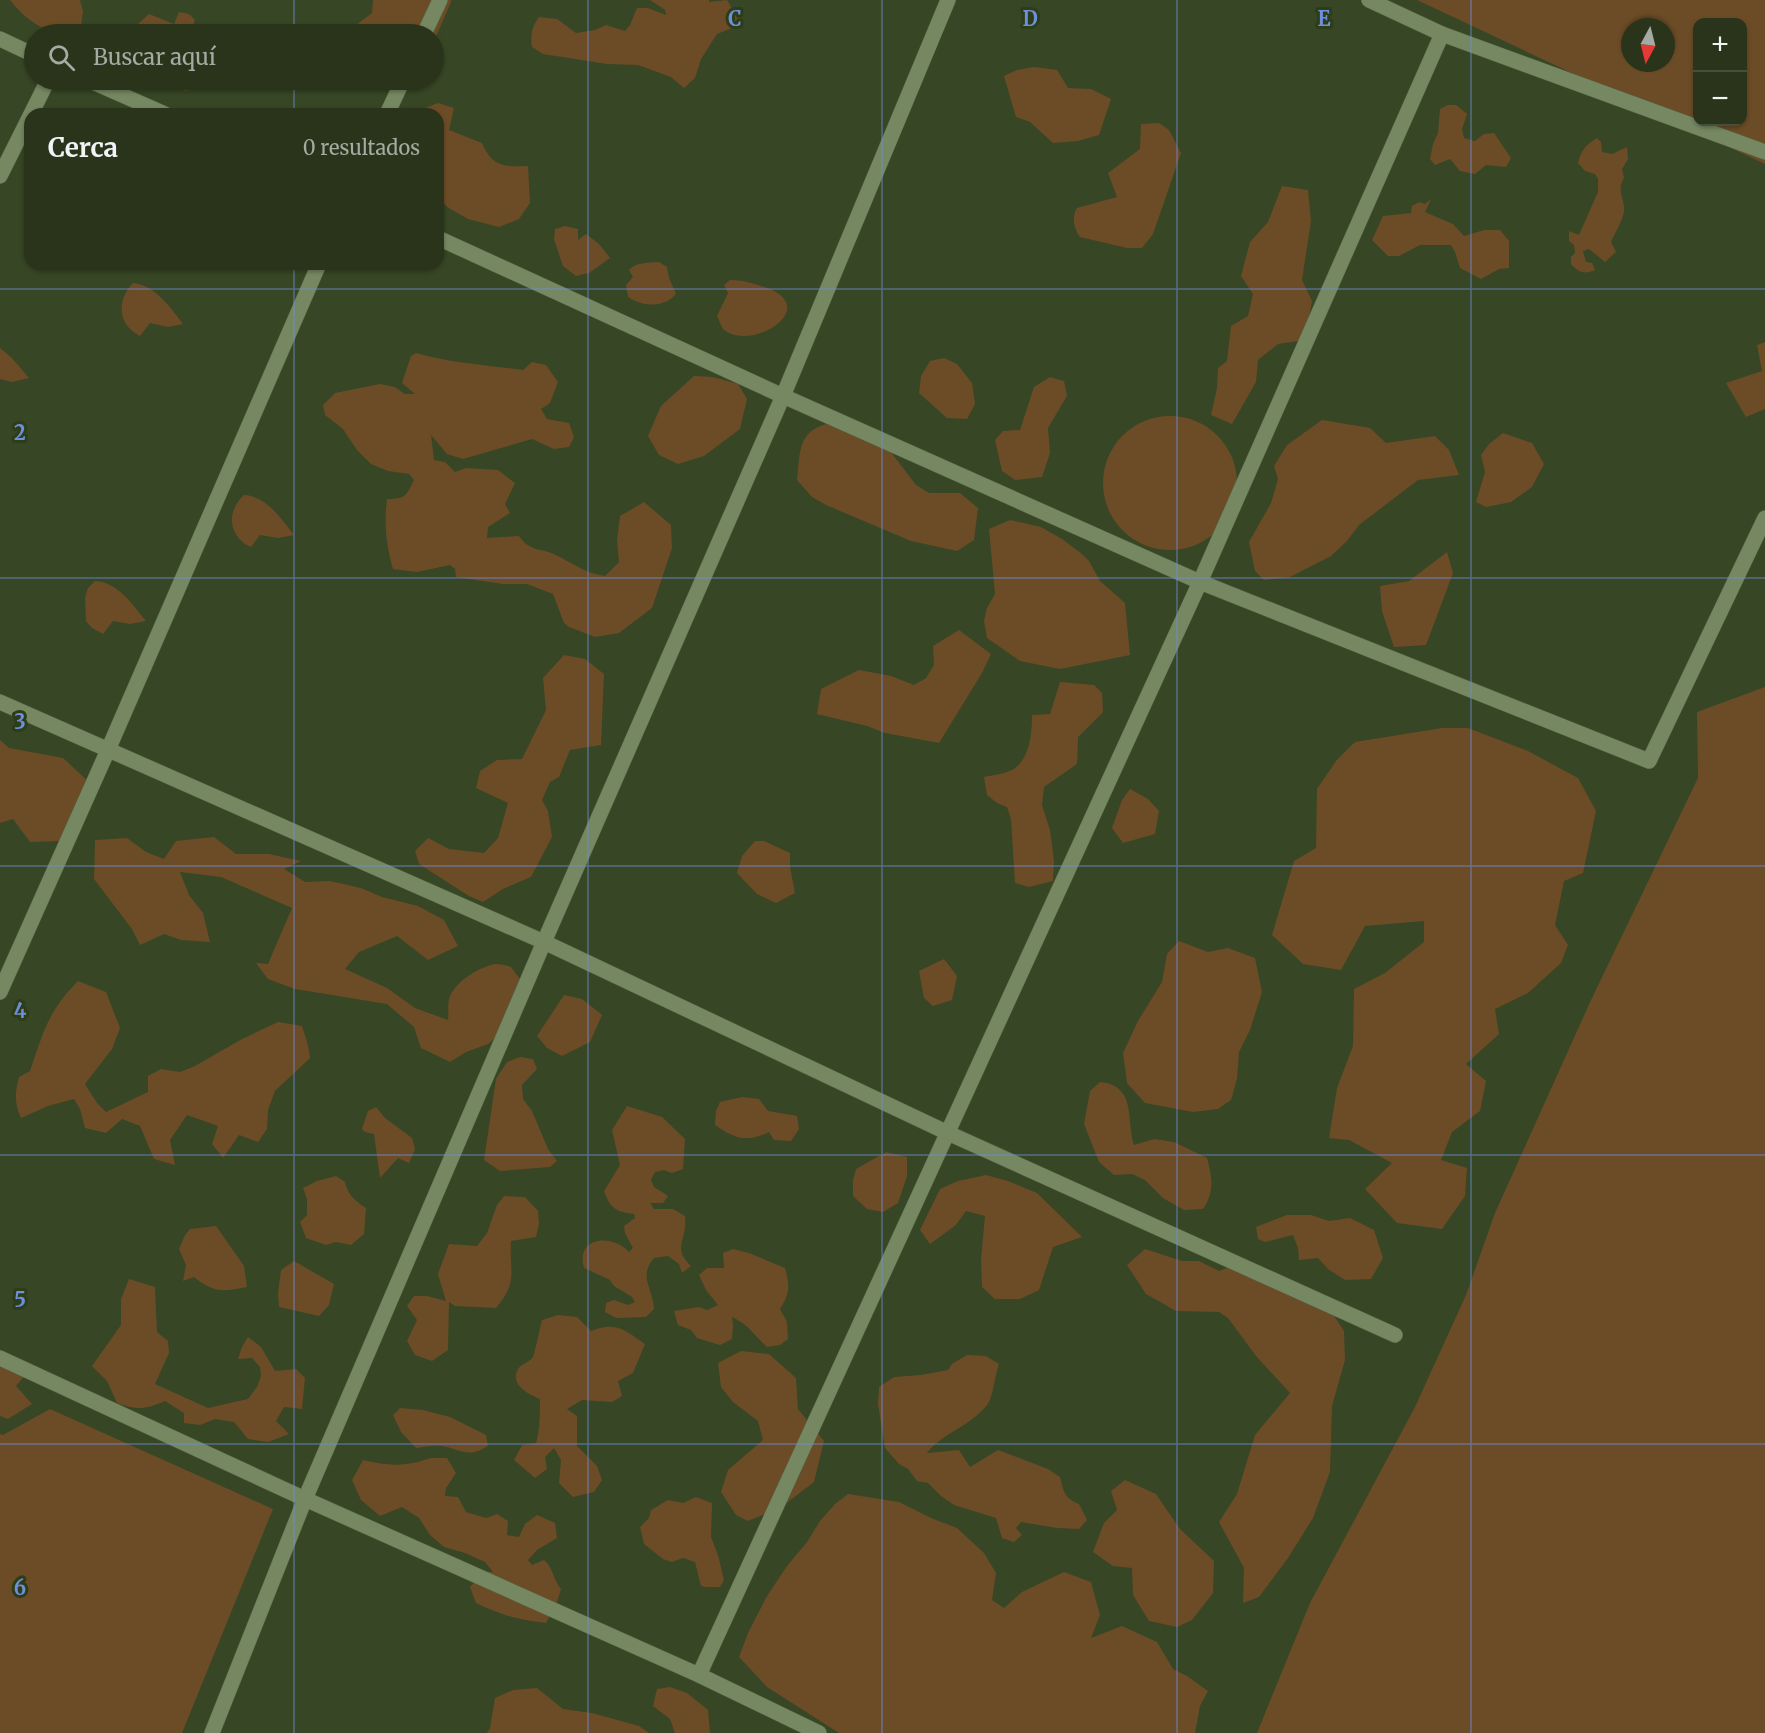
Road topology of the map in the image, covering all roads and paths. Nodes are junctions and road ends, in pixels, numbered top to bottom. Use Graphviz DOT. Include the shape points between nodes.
graph roads {
  1 [pos="440,0"];
  2 [pos="948,0"];
  3 [pos="1369,0"];
  4 [pos="429,24"];
  5 [pos="1442,34"];
  6 [pos="0,39"];
  7 [pos="24,50"];
  8 [pos="43,90"];
  9 [pos="111,90"];
  10 [pos="398,90"];
  11 [pos="34,108"];
  12 [pos="151,108"];
  13 [pos="390,108"];
  14 [pos="24,127"];
  15 [pos="1765,152"];
  16 [pos="0,176"];
  17 [pos="444,241"];
  18 [pos="316,270"];
  19 [pos="783,396"];
  20 [pos="1765,518"];
  21 [pos="1200,582"];
  22 [pos="0,702"];
  23 [pos="108,750"];
  24 [pos="544,942"];
  25 [pos="0,992"];
  26 [pos="948,1133"];
  27 [pos="1395,1335"];
  28 [pos="0,1358"];
  29 [pos="305,1499"];
  30 [pos="699,1675"];
  31 [pos="213,1733"];
  32 [pos="819,1733"];
  1 -- 4 [label="street"];
  2 -- 19 [label="street"];
  3 -- 5 [label="street"];
  5 -- 15 [label="street"];
  5 -- 21 [label="street"];
  6 -- 7 [label="street"];
  8 -- 11 [label="street"];
  9 -- 12 [label="street"];
  10 -- 13 [label="street"];
  14 -- 16 [label="street"];
  17 -- 19 [label="street"];
  18 -- 23 [label="street"];
  19 -- 21 [label="street"];
  19 -- 24 [label="street"];
  20 -- 21 [label="street" via="1649,761"];
  21 -- 26 [label="street"];
  22 -- 23 [label="street"];
  23 -- 24 [label="street"];
  23 -- 25 [label="street"];
  24 -- 26 [label="street"];
  24 -- 29 [label="street"];
  26 -- 27 [label="street"];
  26 -- 30 [label="street"];
  28 -- 29 [label="street"];
  29 -- 30 [label="street"];
  29 -- 31 [label="street"];
  30 -- 32 [label="street"];
}
